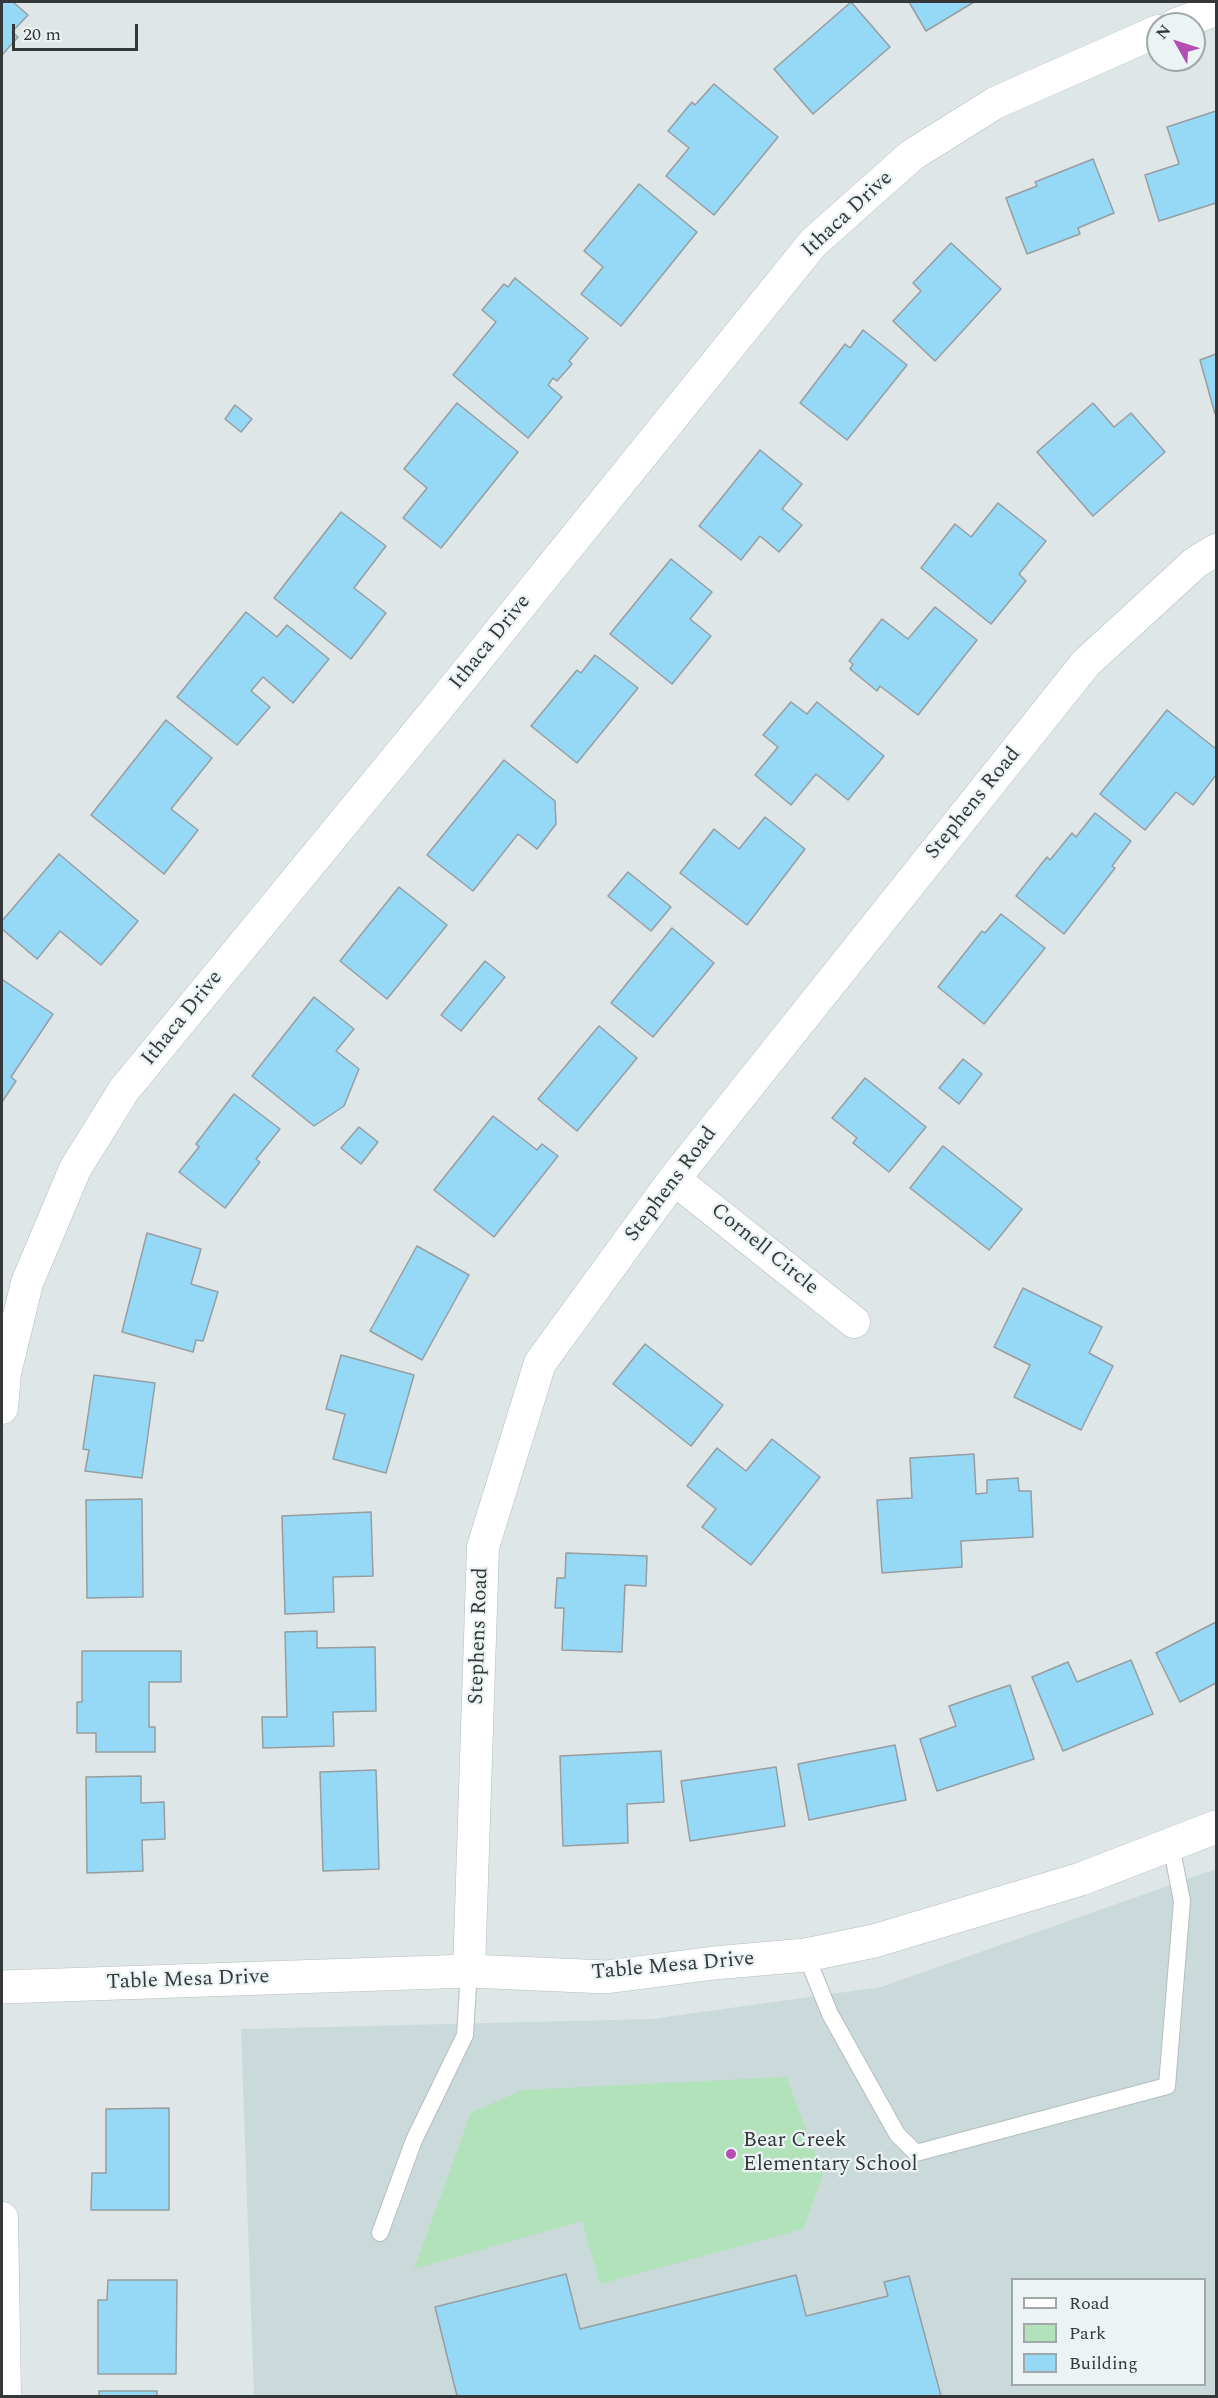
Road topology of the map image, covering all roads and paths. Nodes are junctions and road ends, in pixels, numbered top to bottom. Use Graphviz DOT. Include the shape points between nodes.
graph roads {
  1 [pos="1146,36"];
  2 [pos="1216,550"];
  3 [pos="674,1179"];
  4 [pos="854,1322"];
  5 [pos="2,1408"];
  6 [pos="1216,1827"];
  7 [pos="1171,1845"];
  8 [pos="807,1955"];
  9 [pos="469,1971"];
  10 [pos="2,1987"];
  11 [pos="2,2218"];
  12 [pos="380,2233"];
  13 [pos="5,2397"];
  1 -- 5 [label="street, Ithaca Drive" via="995,103 912,156 813,243 434,714 124,1090 75,1169 27,1282 5,1373"];
  2 -- 3 [label="street, Stephens Road" via="1196,562 1086,663"];
  3 -- 4 [label="street, Cornell Circle"];
  3 -- 9 [label="street, Stephens Road" via="540,1363 483,1547"];
  6 -- 7 [label="street, Table Mesa Drive"];
  7 -- 8 [label="street, Table Mesa Drive" via="1081,1879 980,1910 874,1941"];
  7 -- 8 [label="lane" via="1182,1901 1167,2086 916,2153 897,2134 830,2014"];
  8 -- 9 [label="street, Table Mesa Drive" via="606,1977"];
  9 -- 10 [label="street, Table Mesa Drive"];
  9 -- 12 [label="lane" via="465,2035 414,2140"];
  11 -- 13 [label="street"];
}
